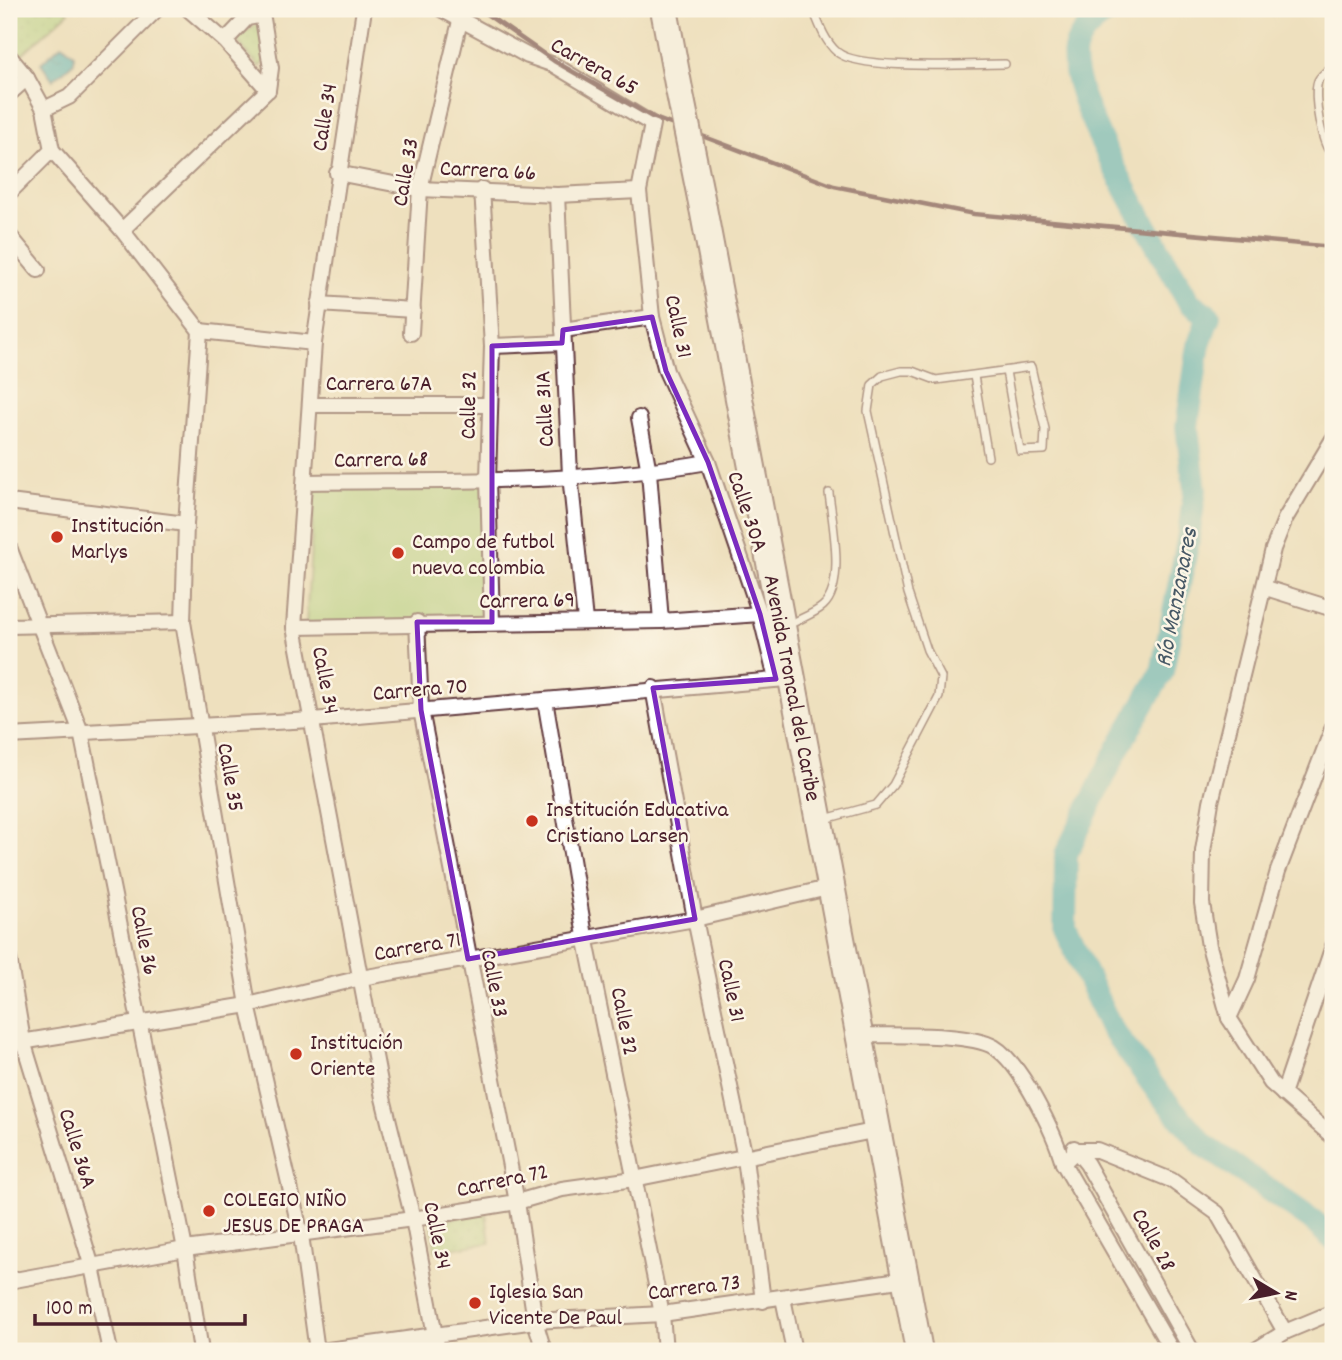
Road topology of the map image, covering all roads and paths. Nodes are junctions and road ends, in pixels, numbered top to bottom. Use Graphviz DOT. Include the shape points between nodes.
graph roads {
  1 [pos="157,9"];
  2 [pos="188,9"];
  3 [pos="364,9"];
  4 [pos="441,9"];
  5 [pos="813,9"];
  6 [pos="664,14"];
  7 [pos="460,21"];
  8 [pos="226,41"];
  9 [pos="9,56"];
  10 [pos="1005,64"];
  11 [pos="1333,66"];
  12 [pos="27,78"];
  13 [pos="268,90"];
  14 [pos="9,94"];
  15 [pos="44,109"];
  16 [pos="652,124"];
  17 [pos="52,150"];
  18 [pos="1333,155"];
  19 [pos="337,173"];
  20 [pos="420,189"];
  21 [pos="482,189"];
  22 [pos="639,191"];
  23 [pos="9,193"];
  24 [pos="558,195"];
  25 [pos="122,230"];
  26 [pos="9,234"];
  27 [pos="38,270"];
  28 [pos="320,304"];
  29 [pos="413,310"];
  30 [pos="652,317"];
  31 [pos="200,331"];
  32 [pos="411,333"];
  33 [pos="563,336"];
  34 [pos="314,343"];
  35 [pos="492,346"];
  36 [pos="1006,371"];
  37 [pos="974,376"];
  38 [pos="310,405"];
  39 [pos="489,405"];
  40 [pos="639,418"];
  41 [pos="1333,439"];
  42 [pos="988,457"];
  43 [pos="708,461"];
  44 [pos="649,472"];
  45 [pos="570,475"];
  46 [pos="488,479"];
  47 [pos="306,482"];
  48 [pos="829,493"];
  49 [pos="9,502"];
  50 [pos="186,524"];
  51 [pos="9,547"];
  52 [pos="1266,588"];
  53 [pos="1333,609"];
  54 [pos="760,614"];
  55 [pos="585,621"];
  56 [pos="661,621"];
  57 [pos="183,622"];
  58 [pos="417,622"];
  59 [pos="492,622"];
  60 [pos="37,624"];
  61 [pos="9,626"];
  62 [pos="294,627"];
  63 [pos="783,628"];
  64 [pos="784,679"];
  65 [pos="653,688"];
  66 [pos="545,700"];
  67 [pos="421,710"];
  68 [pos="312,720"];
  69 [pos="200,727"];
  70 [pos="1333,727"];
  71 [pos="81,732"];
  72 [pos="9,736"];
  73 [pos="819,820"];
  74 [pos="832,887"];
  75 [pos="695,919"];
  76 [pos="585,936"];
  77 [pos="1333,946"];
  78 [pos="9,958"];
  79 [pos="468,959"];
  80 [pos="361,978"];
  81 [pos="248,1005"];
  82 [pos="1229,1018"];
  83 [pos="139,1022"];
  84 [pos="860,1035"];
  85 [pos="16,1042"];
  86 [pos="1283,1094"];
  87 [pos="878,1130"];
  88 [pos="1055,1134"];
  89 [pos="1333,1137"];
  90 [pos="1077,1150"];
  91 [pos="745,1158"];
  92 [pos="1063,1163"];
  93 [pos="634,1179"];
  94 [pos="517,1202"];
  95 [pos="413,1219"];
  96 [pos="301,1235"];
  97 [pos="185,1249"];
  98 [pos="92,1267"];
  99 [pos="906,1279"];
  100 [pos="9,1281"];
  101 [pos="783,1298"];
  102 [pos="763,1301"];
  103 [pos="1333,1312"];
  104 [pos="662,1314"];
  105 [pos="534,1321"];
  106 [pos="1285,1332"];
  107 [pos="435,1333"];
  108 [pos="110,1351"];
  109 [pos="201,1351"];
  110 [pos="319,1351"];
  111 [pos="438,1351"];
  112 [pos="544,1351"];
  113 [pos="665,1351"];
  114 [pos="794,1351"];
  115 [pos="919,1351"];
  116 [pos="1172,1351"];
  117 [pos="1192,1351"];
  118 [pos="1254,1351"];
  1 -- 15 [label="street" via="69,97"];
  2 -- 8 [label="street"];
  3 -- 19 [label="street, Calle 34"];
  4 -- 7 [label="street, Carrera 65"];
  5 -- 10 [label="lane" via="837,52 863,63"];
  6 -- 63 [label="highway, Avenida Troncal del Caribe, bridge"];
  7 -- 16 [label="street, Carrera 65" via="554,65"];
  7 -- 20 [label="street, Calle 33"];
  8 -- 13 [label="street"];
  8 -- 13 [label="street" via="247,18 263,19 271,68"];
  9 -- 12 [label="street"];
  11 -- 18 [label="lane" via="1321,75 1316,96 1324,141"];
  12 -- 14 [label="street"];
  12 -- 15 [label="street"];
  13 -- 25 [label="street"];
  15 -- 17 [label="street"];
  16 -- 22 [label="street, Calle 31"];
  17 -- 23 [label="street"];
  17 -- 25 [label="street"];
  19 -- 20 [label="street, Carrera 66"];
  19 -- 28 [label="street, Calle 34"];
  20 -- 21 [label="street, Carrera 66"];
  20 -- 29 [label="street, Calle 33"];
  21 -- 24 [label="street, Carrera 66"];
  21 -- 35 [label="street, Calle 32"];
  22 -- 24 [label="street, Carrera 66"];
  22 -- 30 [label="street, Calle 31"];
  24 -- 33 [label="street, Calle 31A"];
  25 -- 31 [label="street"];
  26 -- 27 [label="street"];
  28 -- 29 [label="street"];
  28 -- 34 [label="street, Calle 34"];
  29 -- 32 [label="street, Calle 33"];
  30 -- 33 [label="street"];
  30 -- 43 [label="street, Calle 31" via="666,371"];
  31 -- 34 [label="street"];
  31 -- 50 [label="street, Calle 35"];
  33 -- 35 [label="street"];
  33 -- 45 [label="street, Calle 31A"];
  34 -- 38 [label="street, Calle 34"];
  35 -- 39 [label="street, Calle 32"];
  36 -- 36 [label="lane" via="1020,451 1044,450 1045,429 1031,367"];
  36 -- 37 [label="lane"];
  37 -- 42 [label="lane"];
  37 -- 73 [label="lane" via="936,380 901,371 882,376 872,385 869,411 908,593 941,677 939,697 893,785 876,805"];
  38 -- 39 [label="street, Carrera 67A"];
  38 -- 47 [label="street, Calle 34"];
  39 -- 46 [label="street, Calle 32"];
  40 -- 44 [label="street"];
  41 -- 52 [label="street" via="1285,519 1273,549"];
  43 -- 44 [label="street, Carrera 68"];
  43 -- 54 [label="street, Calle 30A"];
  44 -- 45 [label="street, Carrera 68"];
  44 -- 56 [label="street"];
  45 -- 46 [label="street, Carrera 68"];
  45 -- 55 [label="street, Calle 31A"];
  46 -- 47 [label="street, Carrera 68"];
  46 -- 59 [label="street, Calle 32"];
  47 -- 62 [label="street, Calle 34"];
  48 -- 63 [label="lane" via="836,574 833,593 823,607"];
  49 -- 50 [label="street"];
  50 -- 57 [label="street, Calle 35"];
  51 -- 60 [label="street, Calle 36"];
  52 -- 53 [label="street"];
  52 -- 82 [label="street" via="1203,850 1202,903"];
  54 -- 56 [label="street, Carrera 69"];
  54 -- 64 [label="street, Calle 30A"];
  55 -- 56 [label="street, Carrera 69"];
  55 -- 59 [label="street, Carrera 69"];
  57 -- 60 [label="street"];
  57 -- 69 [label="street, Calle 35"];
  58 -- 59 [label="street, Carrera 69"];
  58 -- 62 [label="street, Carrera 69"];
  58 -- 67 [label="street, Calle 33"];
  60 -- 61 [label="street"];
  60 -- 71 [label="street, Calle 36"];
  62 -- 68 [label="street, Calle 34"];
  63 -- 64 [label="highway, Avenida Troncal del Caribe"];
  64 -- 65 [label="street, Carrera 70"];
  64 -- 73 [label="highway, Avenida Troncal del Caribe"];
  65 -- 66 [label="street, Carrera 70"];
  65 -- 75 [label="street, Calle 31"];
  66 -- 67 [label="street, Carrera 70"];
  66 -- 76 [label="street, Calle 32"];
  67 -- 68 [label="street, Carrera 70"];
  67 -- 79 [label="street, Calle 33"];
  68 -- 69 [label="street, Carrera 70"];
  68 -- 80 [label="street, Calle 34"];
  69 -- 71 [label="street, Carrera 70"];
  69 -- 81 [label="street, Calle 35"];
  70 -- 82 [label="street" via="1278,871 1247,979"];
  71 -- 72 [label="street, Carrera 70"];
  71 -- 83 [label="street, Calle 36"];
  73 -- 74 [label="highway, Avenida Troncal del Caribe"];
  74 -- 75 [label="street, Carrera 71"];
  74 -- 84 [label="highway, Avenida Troncal del Caribe"];
  75 -- 76 [label="street, Carrera 71"];
  75 -- 91 [label="street, Calle 31"];
  76 -- 79 [label="street, Carrera 71"];
  76 -- 93 [label="street, Calle 32"];
  77 -- 86 [label="street"];
  78 -- 85 [label="street, Calle 36A"];
  79 -- 80 [label="street, Carrera 71"];
  79 -- 94 [label="street, Calle 33"];
  80 -- 81 [label="street, Carrera 71"];
  80 -- 95 [label="street, Calle 34" via="383,1098"];
  81 -- 83 [label="street, Carrera 71"];
  81 -- 96 [label="street, Calle 35"];
  82 -- 86 [label="street"];
  83 -- 85 [label="street, Carrera 71"];
  83 -- 97 [label="street, Calle 36"];
  84 -- 87 [label="highway, Avenida Troncal del Caribe"];
  84 -- 88 [label="street, Calle 28" via="971,1040 995,1048 1015,1069"];
  85 -- 98 [label="street, Calle 36A"];
  86 -- 89 [label="street"];
  87 -- 91 [label="street, Carrera 72"];
  87 -- 99 [label="highway, Avenida Troncal del Caribe"];
  88 -- 90 [label="street, Calle 28"];
  88 -- 92 [label="street, Calle 28"];
  90 -- 92 [label="street"];
  90 -- 106 [label="street, Calle 28" via="1097,1150 1171,1180 1217,1213"];
  90 -- 117 [label="street, Calle 28"];
  91 -- 93 [label="street, Carrera 72"];
  91 -- 102 [label="street, Calle 31"];
  92 -- 116 [label="street, Calle 28"];
  93 -- 94 [label="street, Carrera 72" via="562,1189"];
  93 -- 104 [label="street, Calle 32"];
  94 -- 95 [label="street, Carrera 72"];
  94 -- 105 [label="street, Calle 33"];
  95 -- 96 [label="street, Carrera 72"];
  95 -- 107 [label="street, Calle 34"];
  96 -- 97 [label="street, Carrera 72"];
  96 -- 110 [label="street, Calle 35"];
  97 -- 98 [label="street, Carrera 72"];
  97 -- 109 [label="street, Calle 36"];
  98 -- 100 [label="street, Carrera 72"];
  98 -- 108 [label="street, Calle 36A"];
  99 -- 101 [label="street, Carrera 73"];
  99 -- 115 [label="highway, Avenida Troncal del Caribe"];
  101 -- 102 [label="street, Carrera 73"];
  101 -- 114 [label="street"];
  102 -- 104 [label="street, Carrera 73"];
  103 -- 106 [label="street"];
  104 -- 105 [label="street, Carrera 73"];
  104 -- 113 [label="street, Calle 32"];
  105 -- 107 [label="street, Carrera 73"];
  105 -- 112 [label="street, Calle 33"];
  106 -- 118 [label="street"];
  107 -- 110 [label="street, Carrera 73"];
  107 -- 111 [label="street, Calle 34"];
}
